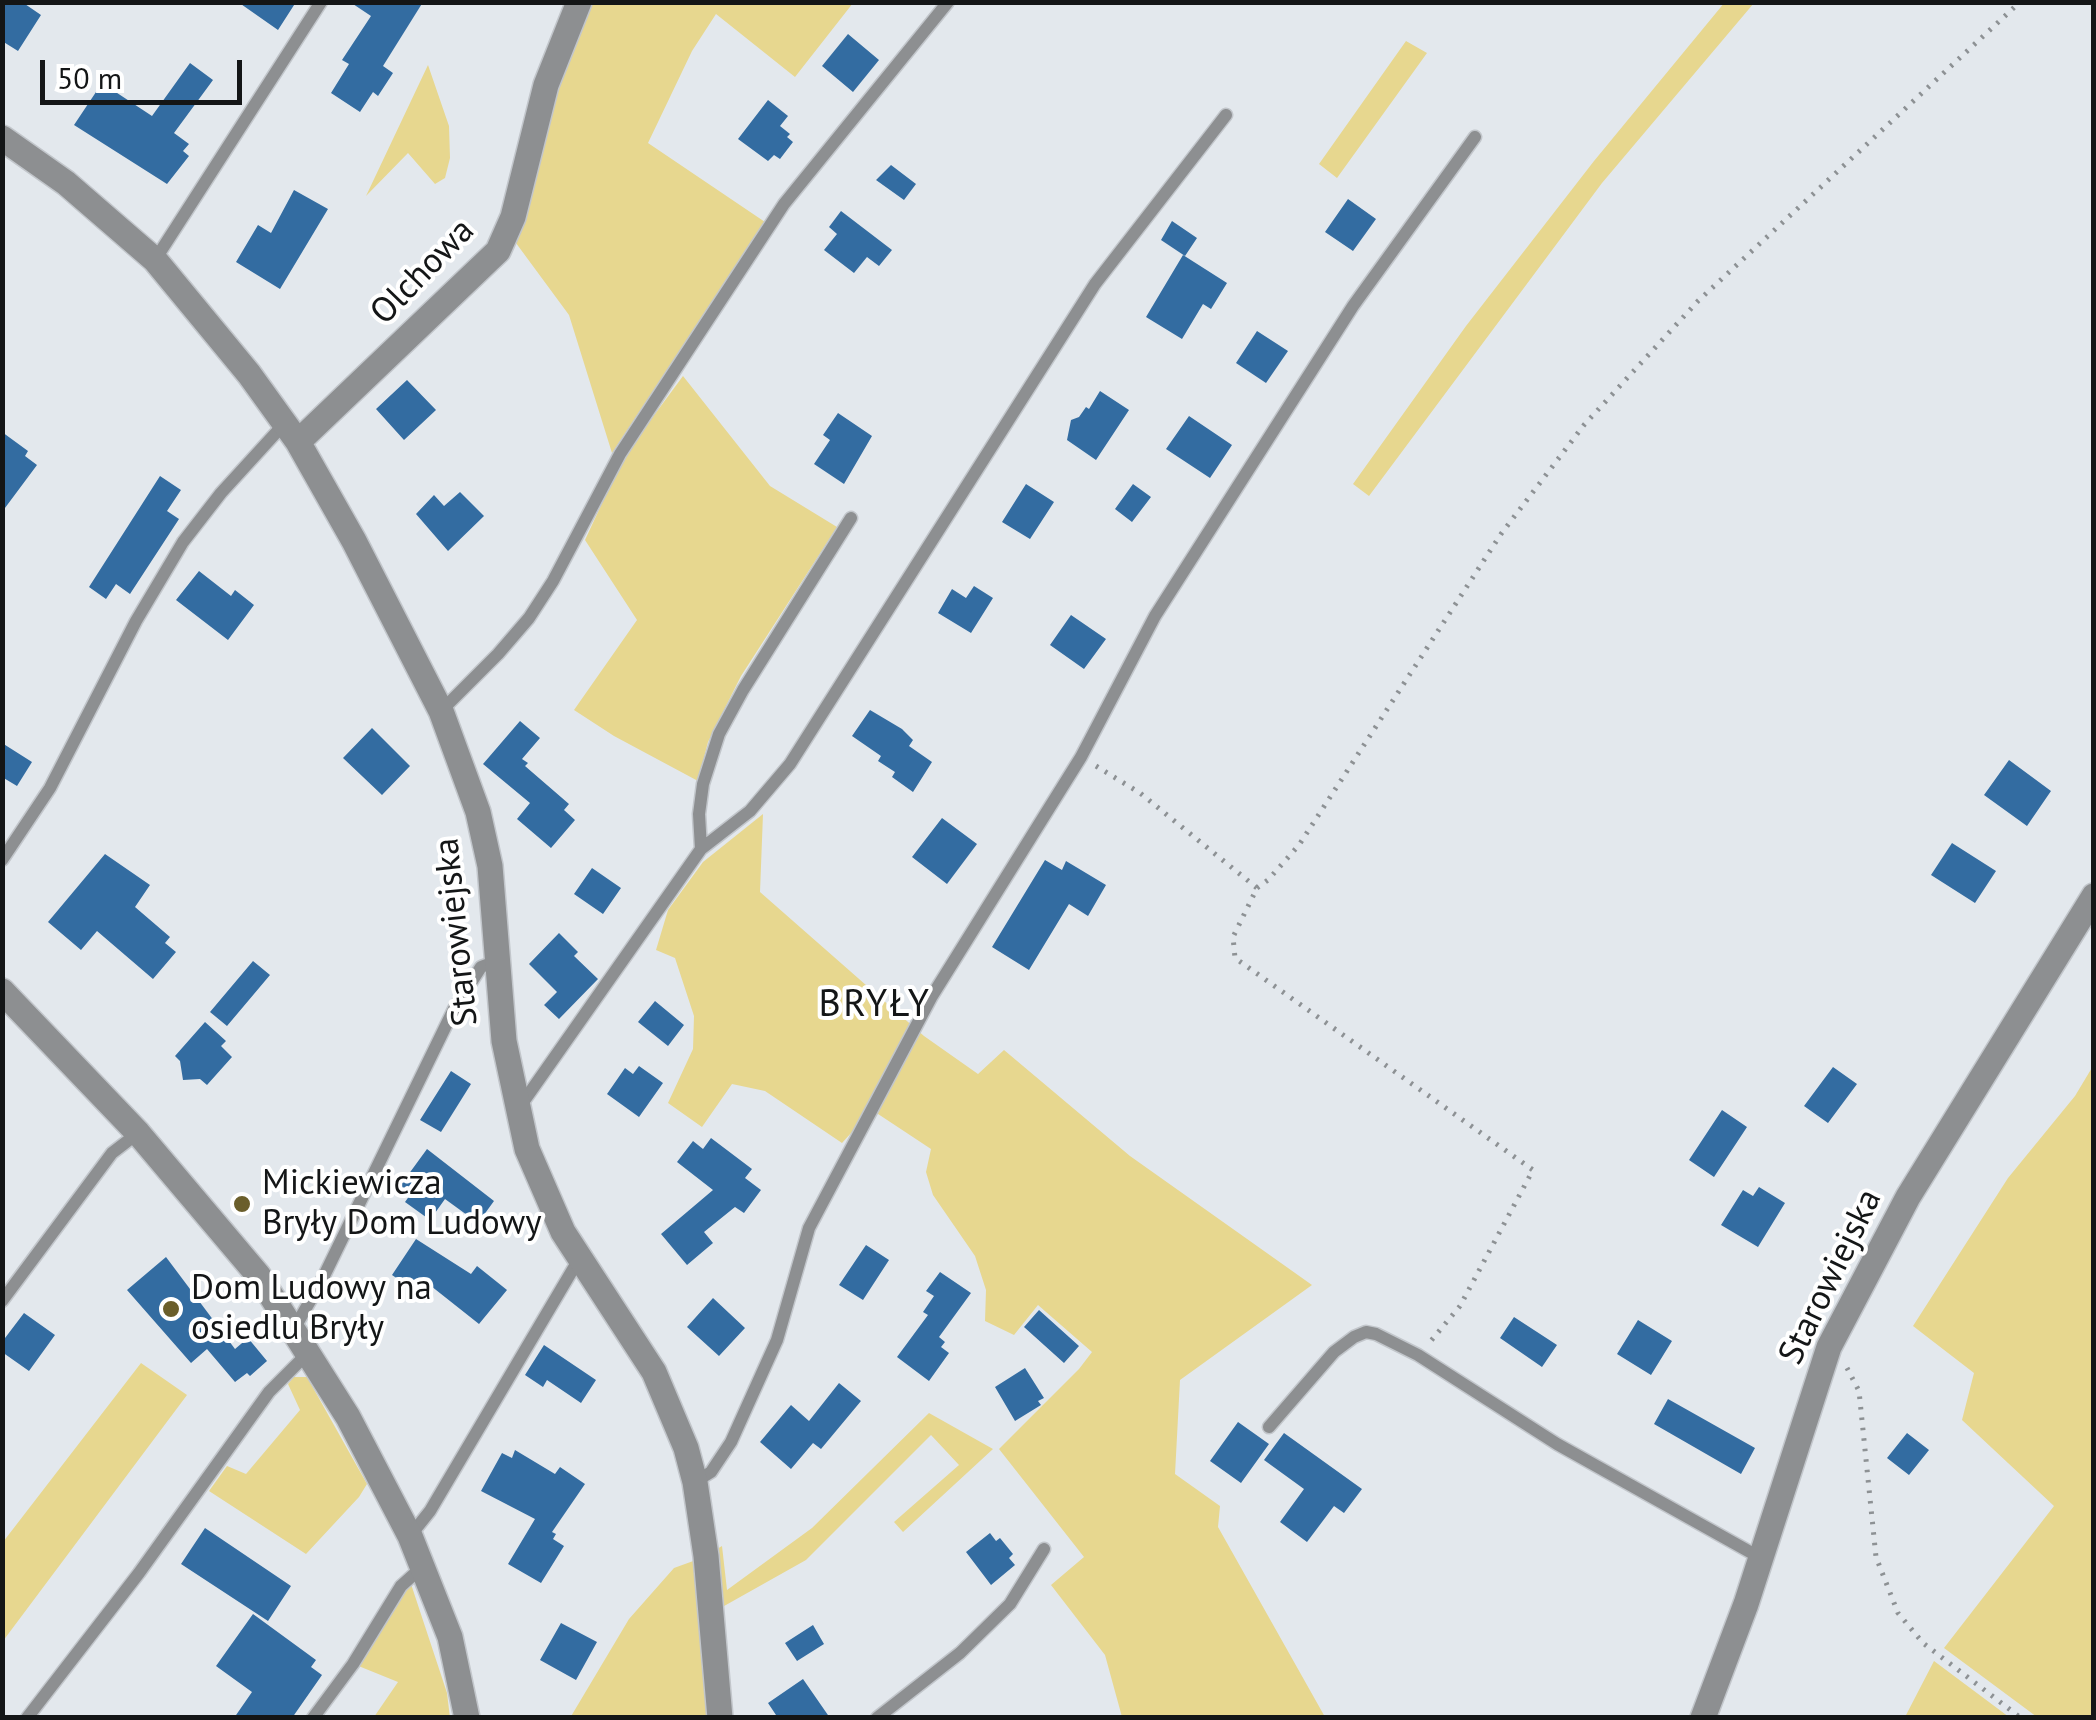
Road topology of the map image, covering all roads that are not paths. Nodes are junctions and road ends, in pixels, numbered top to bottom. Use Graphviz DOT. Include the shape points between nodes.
graph roads {
  1 [pos="321,2"];
  2 [pos="579,2"];
  3 [pos="948,2"];
  4 [pos="1226,114"];
  5 [pos="1475,137"];
  6 [pos="2,138"];
  7 [pos="155,260"];
  8 [pos="291,433"];
  9 [pos="851,518"];
  10 [pos="441,711"];
  11 [pos="700,850"];
  12 [pos="2,860"];
  13 [pos="2094,896"];
  14 [pos="499,960"];
  15 [pos="2,991"];
  16 [pos="518,1110"];
  17 [pos="138,1133"];
  18 [pos="579,1260"];
  19 [pos="2,1301"];
  20 [pos="294,1330"];
  21 [pos="308,1353"];
  22 [pos="1269,1427"];
  23 [pos="695,1482"];
  24 [pos="410,1536"];
  25 [pos="1044,1549"];
  26 [pos="1759,1557"];
  27 [pos="422,1568"];
  28 [pos="27,1718"];
  29 [pos="313,1718"];
  30 [pos="467,1718"];
  31 [pos="720,1718"];
  32 [pos="877,1718"];
  33 [pos="1703,1718"];
  1 -- 7 [label="lane"];
  2 -- 8 [label="street, Olchowa" via="546,85 513,218 498,251"];
  3 -- 10 [label="lane" via="784,204 620,454 529,618"];
  4 -- 11 [label="lane" via="1095,284 790,764 750,811"];
  5 -- 23 [label="lane" via="1353,306 1154,616 1080,757 932,996 809,1228 777,1340 730,1442 711,1472"];
  6 -- 7 [label="street, Starowiejska"];
  7 -- 8 [label="street, Starowiejska"];
  8 -- 10 [label="street, Starowiejska"];
  8 -- 12 [label="lane" via="221,493 183,542 50,788"];
  9 -- 11 [label="lane" via="720,734 703,784"];
  10 -- 14 [label="street, Starowiejska" via="478,812"];
  11 -- 16 [label="lane"];
  13 -- 26 [label="street, Starowiejska" via="1908,1197 1829,1348"];
  14 -- 16 [label="street, Starowiejska" via="504,1041"];
  14 -- 20 [label="lane" via="481,967 454,1010"];
  15 -- 17 [label="street"];
  16 -- 18 [label="street, Starowiejska" via="545,1196"];
  17 -- 19 [label="lane" via="112,1153"];
  17 -- 20 [label="street" via="258,1275"];
  18 -- 23 [label="street, Starowiejska" via="654,1372"];
  18 -- 24 [label="lane"];
  20 -- 21 [label="street"];
  21 -- 24 [label="street"];
  21 -- 28 [label="lane" via="258,1406"];
  22 -- 26 [label="lane" via="1334,1352 1354,1337 1376,1334"];
  23 -- 31 [label="street, Starowiejska"];
  24 -- 27 [label="street"];
  25 -- 32 [label="lane" via="1010,1604"];
  26 -- 33 [label="street, Starowiejska"];
  27 -- 29 [label="lane" via="401,1586"];
  27 -- 30 [label="street" via="450,1637"];
}
